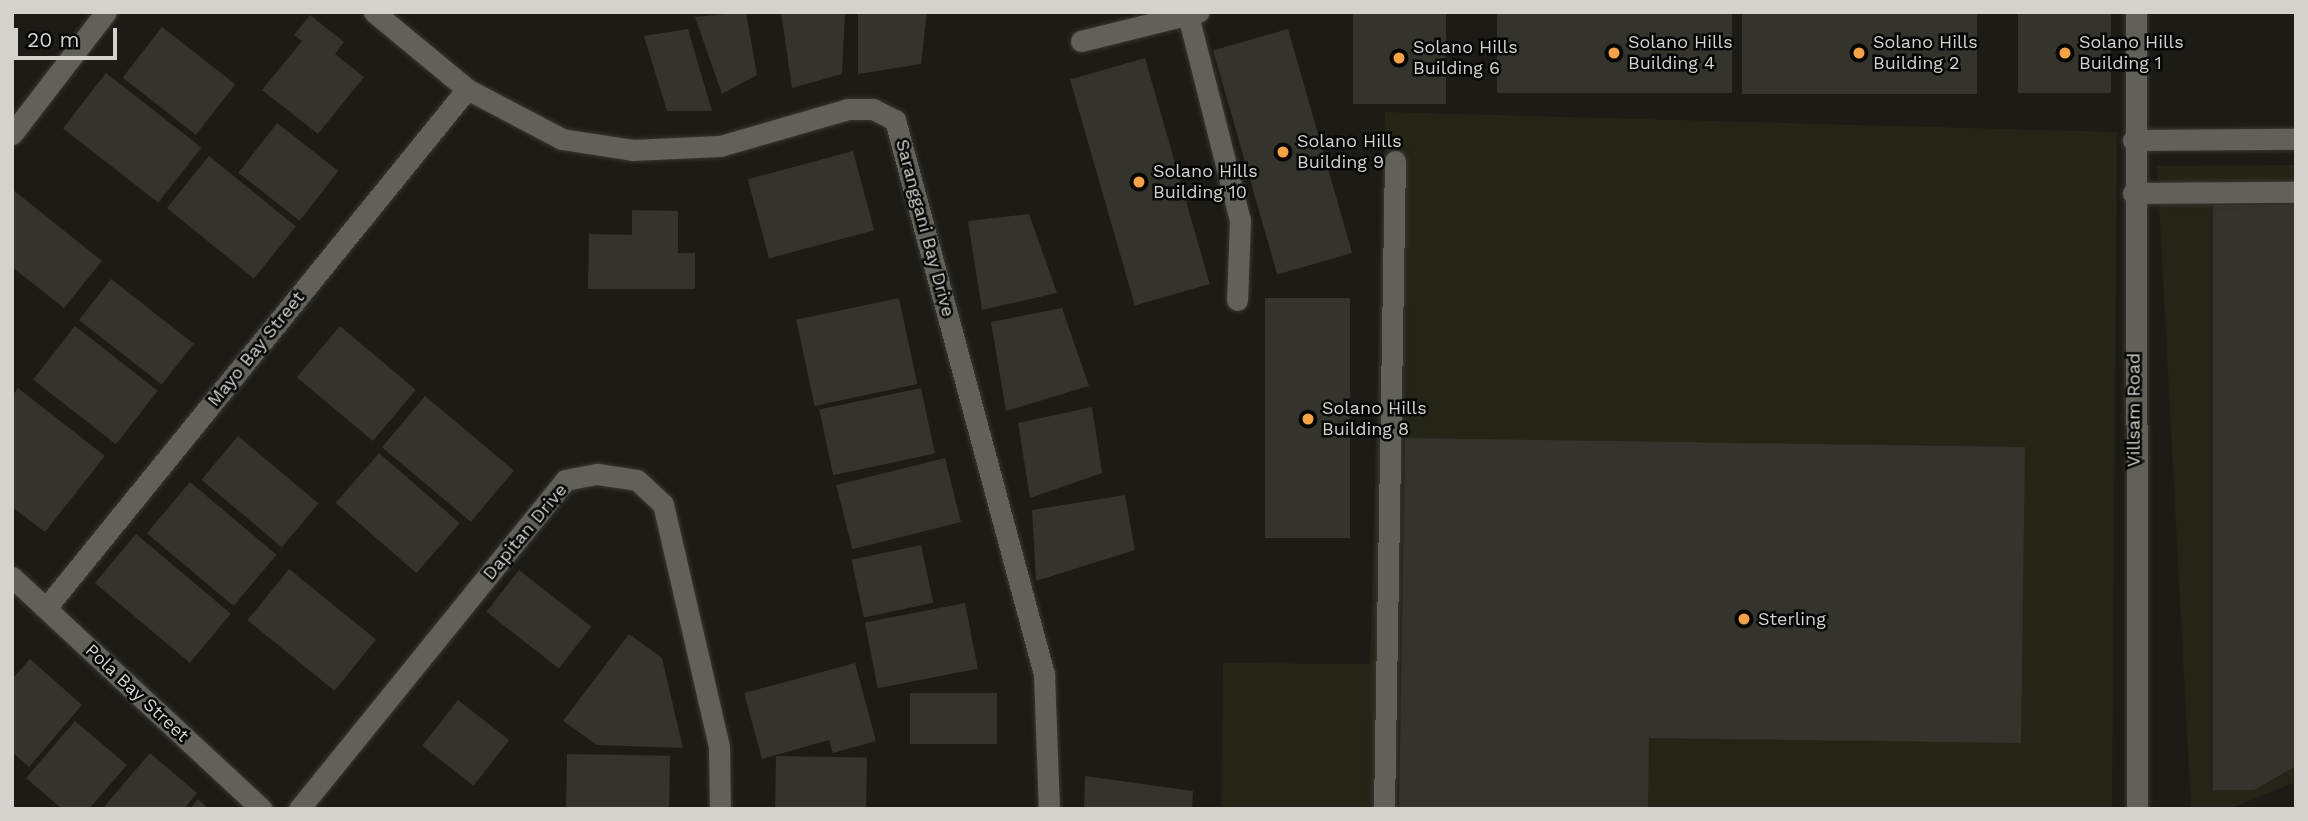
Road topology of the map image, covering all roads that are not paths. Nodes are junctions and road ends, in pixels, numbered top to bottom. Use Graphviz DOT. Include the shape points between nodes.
graph roads {
  1 [pos="106,12"];
  2 [pos="374,12"];
  3 [pos="2136,12"];
  4 [pos="1193,13"];
  5 [pos="1081,41"];
  6 [pos="467,89"];
  7 [pos="12,134"];
  8 [pos="2296,139"];
  9 [pos="2133,140"];
  10 [pos="1395,161"];
  11 [pos="2133,192"];
  12 [pos="2296,192"];
  13 [pos="1237,300"];
  14 [pos="12,577"];
  15 [pos="46,608"];
  16 [pos="262,809"];
  17 [pos="299,809"];
  18 [pos="720,809"];
  19 [pos="1049,809"];
  20 [pos="1384,809"];
  21 [pos="2137,809"];
  1 -- 7 [label="street"];
  2 -- 6 [label="street, Saranggani Bay Drive"];
  3 -- 9 [label="street, Villsam Road"];
  4 -- 5 [label="street"];
  4 -- 13 [label="street" via="1240,220"];
  6 -- 15 [label="street, Mayo Bay Street"];
  6 -- 19 [label="street, Saranggani Bay Drive" via="562,139 632,150 720,146 848,109 873,109 895,120 1044,674"];
  8 -- 9 [label="street"];
  9 -- 11 [label="street, Villsam Road"];
  10 -- 20 [label="street"];
  11 -- 12 [label="street"];
  11 -- 21 [label="street, Villsam Road"];
  14 -- 15 [label="street, Pola Bay Street"];
  15 -- 16 [label="street, Pola Bay Street"];
  17 -- 18 [label="street, Dapitan Drive" via="565,480 597,474 637,480 663,504 719,747"];
}
